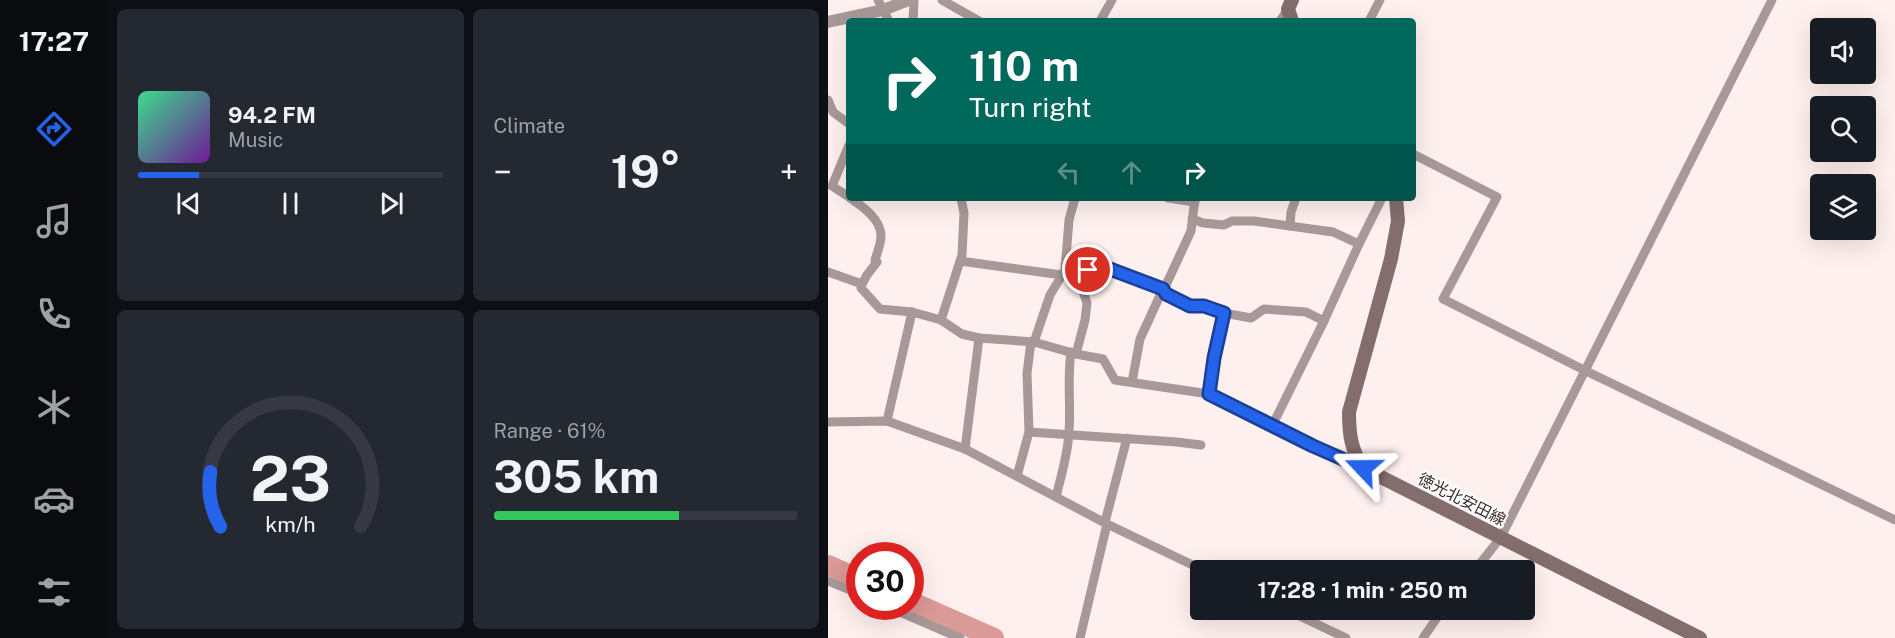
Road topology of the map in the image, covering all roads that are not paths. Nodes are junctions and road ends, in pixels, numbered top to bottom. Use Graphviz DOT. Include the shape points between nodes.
graph roads {
  1 [pos="909,0"];
  2 [pos="914,0"];
  3 [pos="942,0"];
  4 [pos="1112,0"];
  5 [pos="1380,0"];
  6 [pos="1772,0"];
  7 [pos="883,10"];
  8 [pos="846,18"];
  9 [pos="846,18"];
  10 [pos="912,18"];
  11 [pos="974,18"];
  12 [pos="1102,18"];
  13 [pos="1371,18"];
  14 [pos="828,22"];
  15 [pos="828,100"];
  16 [pos="846,122"];
  17 [pos="846,152"];
  18 [pos="1416,156"];
  19 [pos="846,196"];
  20 [pos="854,201"];
  21 [pos="962,201"];
  22 [pos="1074,201"];
  23 [pos="1195,201"];
  24 [pos="1295,201"];
  25 [pos="1380,201"];
  26 [pos="1396,201"];
  27 [pos="1192,219"];
  28 [pos="1290,226"];
  29 [pos="1359,244"];
  30 [pos="960,261"];
  31 [pos="1088,270"];
  32 [pos="828,272"];
  33 [pos="1064,272"];
  34 [pos="862,284"];
  35 [pos="1163,289"];
  36 [pos="912,312"];
  37 [pos="1224,313"];
  38 [pos="941,320"];
  39 [pos="1324,321"];
  40 [pos="979,338"];
  41 [pos="1032,342"];
  42 [pos="1073,353"];
  43 [pos="1586,371"];
  44 [pos="1132,382"];
  45 [pos="1209,394"];
  46 [pos="887,421"];
  47 [pos="828,422"];
  48 [pos="1272,426"];
  49 [pos="1029,432"];
  50 [pos="1069,435"];
  51 [pos="1127,438"];
  52 [pos="1201,445"];
  53 [pos="965,449"];
  54 [pos="1363,468"];
  55 [pos="1017,476"];
  56 [pos="1056,497"];
  57 [pos="1895,520"];
  58 [pos="1106,523"];
  59 [pos="1502,537"];
  60 [pos="1483,560"];
  61 [pos="1190,564"];
  62 [pos="828,581"];
  63 [pos="846,588"];
  64 [pos="918,620"];
  65 [pos="1308,620"];
  66 [pos="1435,620"];
  67 [pos="960,638"];
  68 [pos="1080,638"];
  69 [pos="1346,638"];
  70 [pos="1423,638"];
  71 [pos="1700,638"];
  1 -- 7 [label="street"];
  2 -- 10 [label="street"];
  3 -- 11 [label="street"];
  4 -- 12 [label="street"];
  5 -- 13 [label="street"];
  6 -- 43 [label="street"];
  7 -- 9 [label="street"];
  8 -- 14 [label="street"];
  15 -- 16 [label="street" via="833,112"];
  17 -- 19 [label="street" via="832,186"];
  18 -- 43 [label="street" via="1497,197 1443,299"];
  20 -- 34 [label="street" via="875,219 881,234 877,262"];
  21 -- 30 [label="street"];
  22 -- 33 [label="street"];
  23 -- 27 [label="street"];
  24 -- 28 [label="street"];
  25 -- 29 [label="street"];
  26 -- 54 [label="main road" via="1398,221 1391,259 1349,412 1353,453"];
  27 -- 28 [label="street" via="1224,225 1254,221"];
  27 -- 35 [label="street" via="1188,237"];
  28 -- 29 [label="street" via="1334,232"];
  29 -- 39 [label="street"];
  30 -- 33 [label="street"];
  30 -- 38 [label="street"];
  31 -- 33 [label="street"];
  31 -- 35 [label="street" via="1110,269"];
  31 -- 42 [label="street" via="1085,320"];
  32 -- 34 [label="street"];
  33 -- 41 [label="street" via="1050,295"];
  34 -- 36 [label="street" via="861,288 880,309"];
  35 -- 37 [label="street" via="1190,306"];
  35 -- 44 [label="street" via="1140,339"];
  36 -- 38 [label="street"];
  36 -- 46 [label="street"];
  37 -- 39 [label="street" via="1251,318 1264,309 1306,312"];
  37 -- 45 [label="street"];
  38 -- 40 [label="street" via="962,334"];
  39 -- 48 [label="street"];
  40 -- 41 [label="street"];
  40 -- 53 [label="street"];
  41 -- 42 [label="street"];
  41 -- 49 [label="street" via="1027,373"];
  42 -- 44 [label="street" via="1103,358 1115,380"];
  42 -- 50 [label="street" via="1068,374"];
  43 -- 57 [label="street"];
  43 -- 59 [label="street"];
  44 -- 45 [label="street"];
  45 -- 48 [label="street"];
  46 -- 47 [label="street"];
  46 -- 53 [label="street"];
  48 -- 54 [label="street"];
  49 -- 50 [label="street"];
  49 -- 55 [label="street"];
  50 -- 51 [label="street"];
  50 -- 56 [label="street"];
  51 -- 52 [label="street"];
  51 -- 58 [label="street"];
  53 -- 55 [label="street"];
  54 -- 59 [label="main road, 徳光北安田線"];
  55 -- 56 [label="street"];
  56 -- 58 [label="street"];
  58 -- 61 [label="street"];
  58 -- 68 [label="street"];
  59 -- 60 [label="street"];
  59 -- 71 [label="main road, 徳光北安田線"];
  62 -- 63 [label="street"];
  64 -- 67 [label="street"];
  65 -- 69 [label="street"];
  66 -- 70 [label="street"];
}
